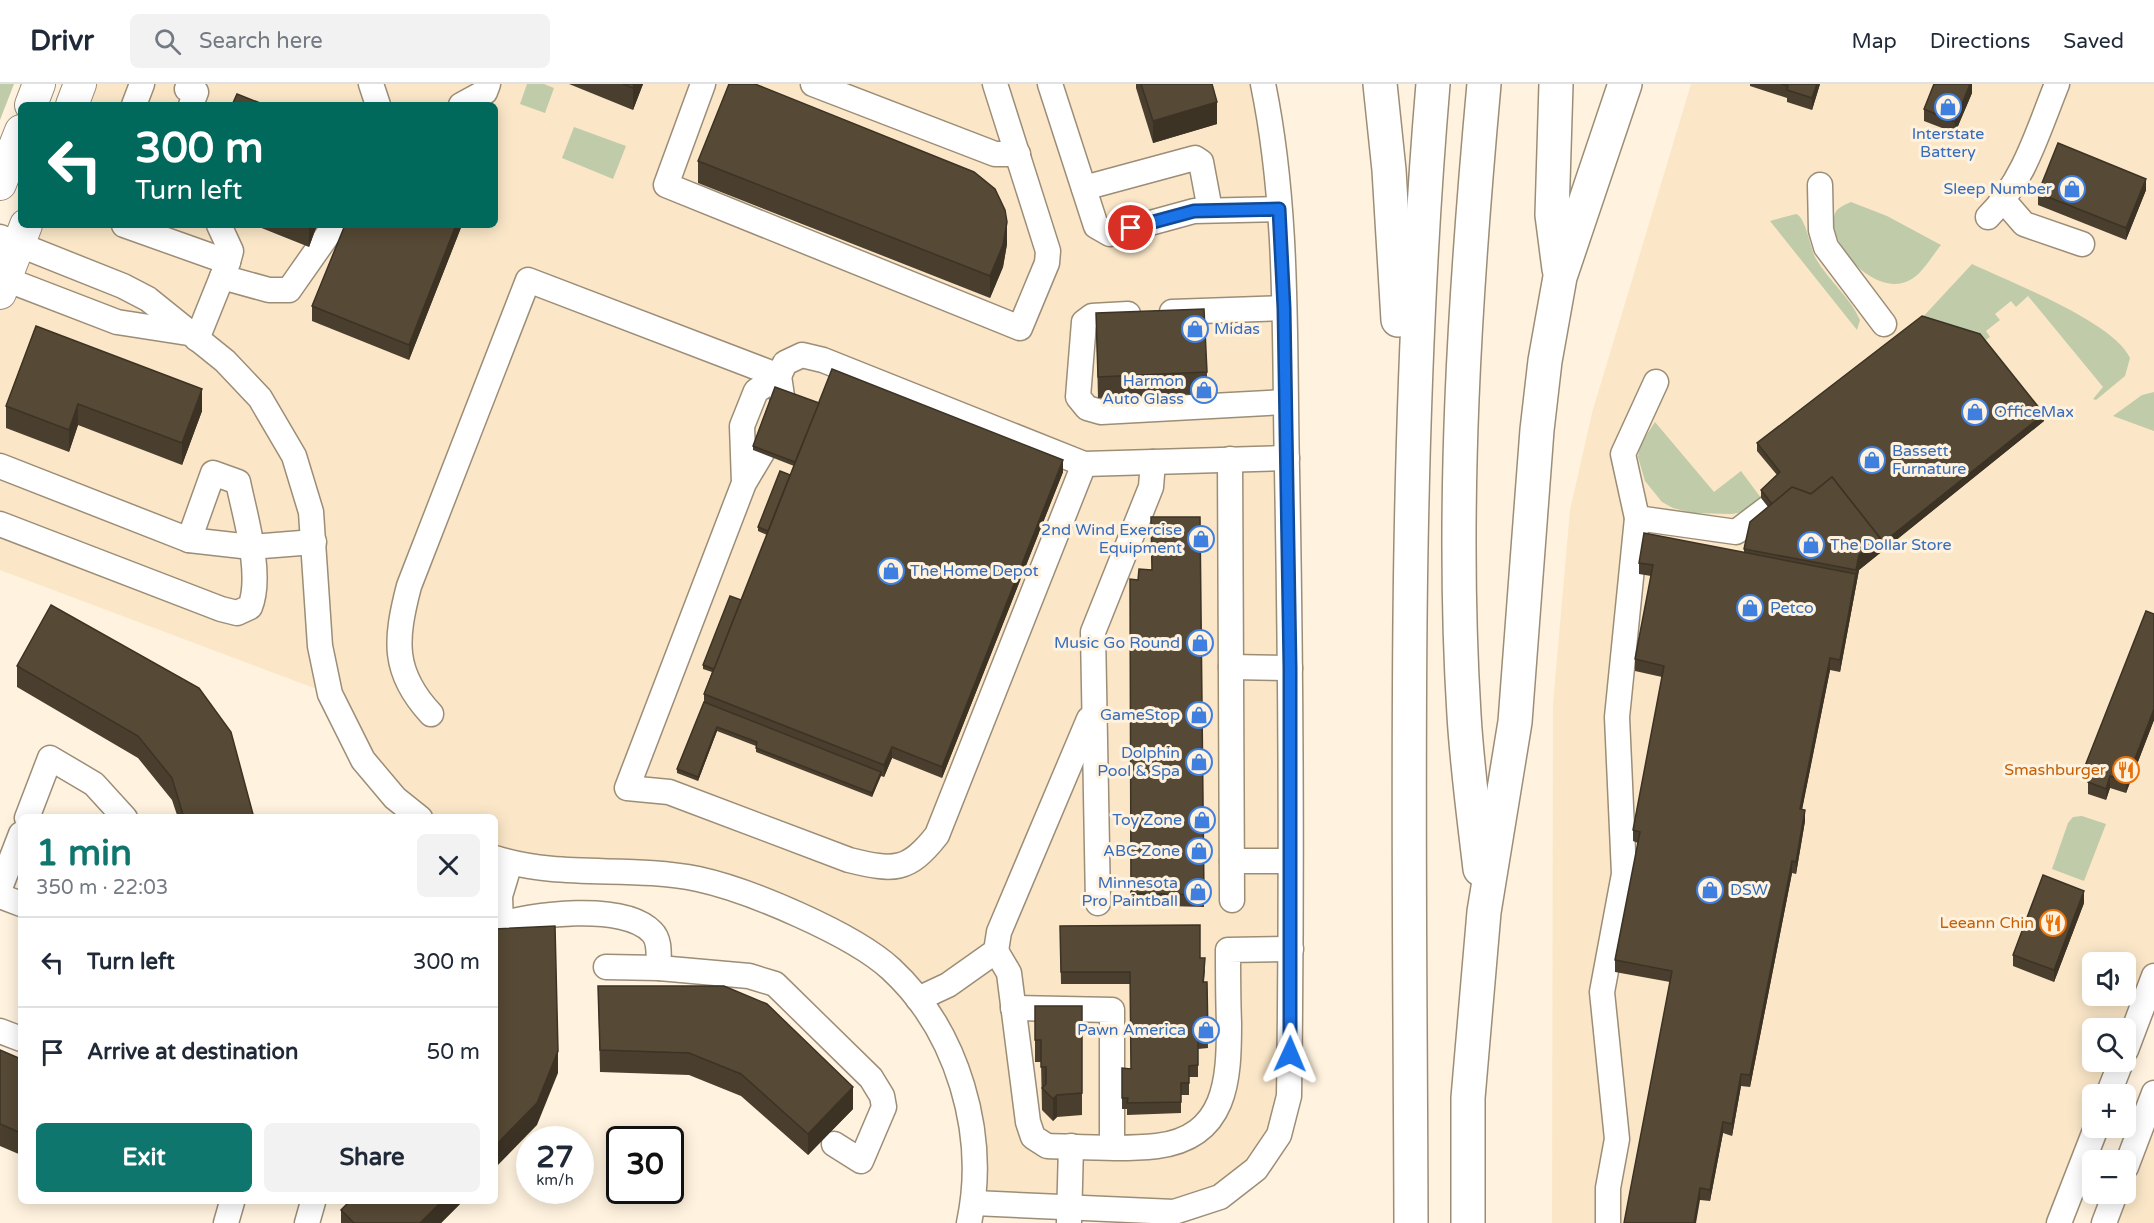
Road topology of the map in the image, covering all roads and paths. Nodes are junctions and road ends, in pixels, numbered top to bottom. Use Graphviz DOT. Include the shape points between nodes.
graph roads {
  1 [pos="39,84"];
  2 [pos="80,84"];
  3 [pos="142,84"];
  4 [pos="371,84"];
  5 [pos="703,84"];
  6 [pos="813,84"];
  7 [pos="995,84"];
  8 [pos="1050,84"];
  9 [pos="1263,84"];
  10 [pos="1380,84"];
  11 [pos="1433,84"];
  12 [pos="1484,84"];
  13 [pos="1556,84"];
  14 [pos="1625,84"];
  15 [pos="2057,84"];
  16 [pos="485,87"];
  17 [pos="32,102"];
  18 [pos="73,102"];
  19 [pos="135,102"];
  20 [pos="377,102"];
  21 [pos="465,102"];
  22 [pos="18,139"];
  23 [pos="1018,154"];
  24 [pos="0,184"];
  25 [pos="1820,185"];
  26 [pos="1084,188"];
  27 [pos="1279,209"];
  28 [pos="1210,210"];
  29 [pos="140,228"];
  30 [pos="220,228"];
  31 [pos="338,228"];
  32 [pos="15,235"];
  33 [pos="2082,244"];
  34 [pos="225,270"];
  35 [pos="1560,277"];
  36 [pos="2,283"];
  37 [pos="1284,308"];
  38 [pos="1884,324"];
  39 [pos="192,336"];
  40 [pos="779,376"];
  41 [pos="1656,382"];
  42 [pos="1285,402"];
  43 [pos="1287,458"];
  44 [pos="1230,459"];
  45 [pos="1153,462"];
  46 [pos="1084,464"];
  47 [pos="0,466"];
  48 [pos="1769,507"];
  49 [pos="1637,518"];
  50 [pos="0,524"];
  51 [pos="189,540"];
  52 [pos="314,542"];
  53 [pos="251,548"];
  54 [pos="1411,561"];
  55 [pos="1231,667"];
  56 [pos="1290,668"];
  57 [pos="1093,710"];
  58 [pos="431,714"];
  59 [pos="29,814"];
  60 [pos="120,814"];
  61 [pos="415,814"];
  62 [pos="18,842"];
  63 [pos="503,860"];
  64 [pos="1232,861"];
  65 [pos="1290,861"];
  66 [pos="0,888"];
  67 [pos="0,896"];
  68 [pos="1232,900"];
  69 [pos="18,903"];
  70 [pos="1098,903"];
  71 [pos="1484,912"];
  72 [pos="498,925"];
  73 [pos="1291,949"];
  74 [pos="996,951"];
  75 [pos="606,967"];
  76 [pos="659,968"];
  77 [pos="2154,976"];
  78 [pos="918,999"];
  79 [pos="1013,1008"];
  80 [pos="2136,1024"];
  81 [pos="0,1031"];
  82 [pos="18,1038"];
  83 [pos="2154,1093"];
  84 [pos="2092,1138"];
  85 [pos="834,1144"];
  86 [pos="1071,1146"];
  87 [pos="1112,1146"];
  88 [pos="2132,1150"];
  89 [pos="231,1204"];
  90 [pos="313,1204"];
  91 [pos="2111,1204"];
  92 [pos="972,1213"];
  93 [pos="1069,1215"];
  94 [pos="1161,1217"];
  95 [pos="226,1223"];
  96 [pos="307,1223"];
  97 [pos="1412,1223"];
  98 [pos="1468,1223"];
  99 [pos="1608,1223"];
  100 [pos="2059,1223"];
  101 [pos="2104,1223"];
  1 -- 17 [label="main road"];
  2 -- 18 [label="main road"];
  3 -- 19 [label="street"];
  4 -- 20 [label="street"];
  5 -- 23 [label="street" via="666,185 1020,328 1047,263 1048,251"];
  6 -- 23 [label="street" via="995,154"];
  7 -- 23 [label="street"];
  8 -- 26 [label="street"];
  9 -- 27 [label="street" via="1275,143"];
  10 -- 54 [label="highway" via="1389,170"];
  11 -- 54 [label="highway" via="1419,273"];
  12 -- 71 [label="highway" via="1471,234 1459,541 1464,716"];
  13 -- 35 [label="highway" via="1552,215"];
  14 -- 35 [label="highway"];
  15 -- 33 [label="street" via="2019,178 1996,209 2024,224"];
  16 -- 21 [label="street"];
  22 -- 24 [label="main road"];
  25 -- 38 [label="street" via="1821,230 1826,247"];
  26 -- 28 [label="street" via="1096,226 1110,234"];
  26 -- 28 [label="street" via="1195,158 1201,162"];
  27 -- 28 [label="street"];
  27 -- 37 [label="street"];
  29 -- 34 [label="street"];
  30 -- 34 [label="street" via="231,251"];
  31 -- 34 [label="street" via="328,233 289,290 269,290"];
  32 -- 36 [label="main road"];
  32 -- 39 [label="street" via="140,295 168,313"];
  34 -- 39 [label="street"];
  35 -- 71 [label="highway" via="1537,430 1515,722"];
  36 -- 39 [label="street" via="117,322"];
  37 -- 42 [label="street"];
  37 -- 42 [label="street" via="1092,316 1084,322 1078,397 1086,408 1101,412"];
  39 -- 52 [label="street" via="242,377 280,430 302,480"];
  40 -- 46 [label="street" via="785,363 802,355 823,360"];
  40 -- 46 [label="street" via="756,391 742,426 744,483 627,789 669,792 849,860 900,866 920,857 937,835"];
  40 -- 58 [label="street" via="528,280 412,577 401,615 402,671 412,694"];
  41 -- 49 [label="street" via="1623,454"];
  42 -- 43 [label="street"];
  43 -- 44 [label="street"];
  43 -- 56 [label="street"];
  44 -- 45 [label="street"];
  44 -- 55 [label="street"];
  45 -- 46 [label="street"];
  45 -- 57 [label="street" via="1150,487 1093,632"];
  47 -- 51 [label="street"];
  48 -- 49 [label="street" via="1736,532"];
  49 -- 99 [label="street" via="1617,717 1624,874 1602,992 1617,1139 1608,1188"];
  50 -- 53 [label="street" via="237,612 250,607 255,595"];
  51 -- 53 [label="street"];
  51 -- 53 [label="street" via="213,473 238,482"];
  52 -- 53 [label="street"];
  52 -- 61 [label="street" via="320,646 330,694 363,760 395,798"];
  54 -- 97 [label="highway"];
  55 -- 56 [label="street"];
  55 -- 64 [label="street"];
  56 -- 65 [label="street"];
  57 -- 70 [label="street"];
  57 -- 74 [label="street" via="999,932"];
  59 -- 60 [label="street" via="50,758 94,784"];
  62 -- 66 [label="street"];
  63 -- 72 [label="street"];
  63 -- 78 [label="street" via="549,870 667,875 726,887 844,938 890,968"];
  64 -- 65 [label="street"];
  64 -- 68 [label="street"];
  65 -- 73 [label="street"];
  67 -- 69 [label="street"];
  71 -- 98 [label="highway" via="1468,1098"];
  72 -- 76 [label="street" via="586,912 626,920 652,932 658,947"];
  73 -- 87 [label="street" via="1228,950 1229,1066 1225,1092 1200,1131 1157,1146"];
  73 -- 94 [label="street" via="1289,1096 1279,1135 1256,1169 1220,1197"];
  74 -- 78 [label="street" via="948,985"];
  74 -- 79 [label="street" via="1009,973"];
  75 -- 76 [label="street"];
  76 -- 85 [label="street" via="749,976 775,984 871,1078 884,1107 861,1161"];
  77 -- 80 [label="street"];
  78 -- 92 [label="street" via="957,1065 972,1132"];
  79 -- 86 [label="street" via="1033,1137 1047,1146"];
  79 -- 87 [label="street" via="1112,1010"];
  81 -- 82 [label="street"];
  83 -- 88 [label="street"];
  84 -- 100 [label="street"];
  86 -- 87 [label="street"];
  86 -- 93 [label="street"];
  89 -- 95 [label="street"];
  90 -- 96 [label="street"];
  91 -- 101 [label="street"];
  92 -- 93 [label="street"];
  93 -- 94 [label="street"];
}
